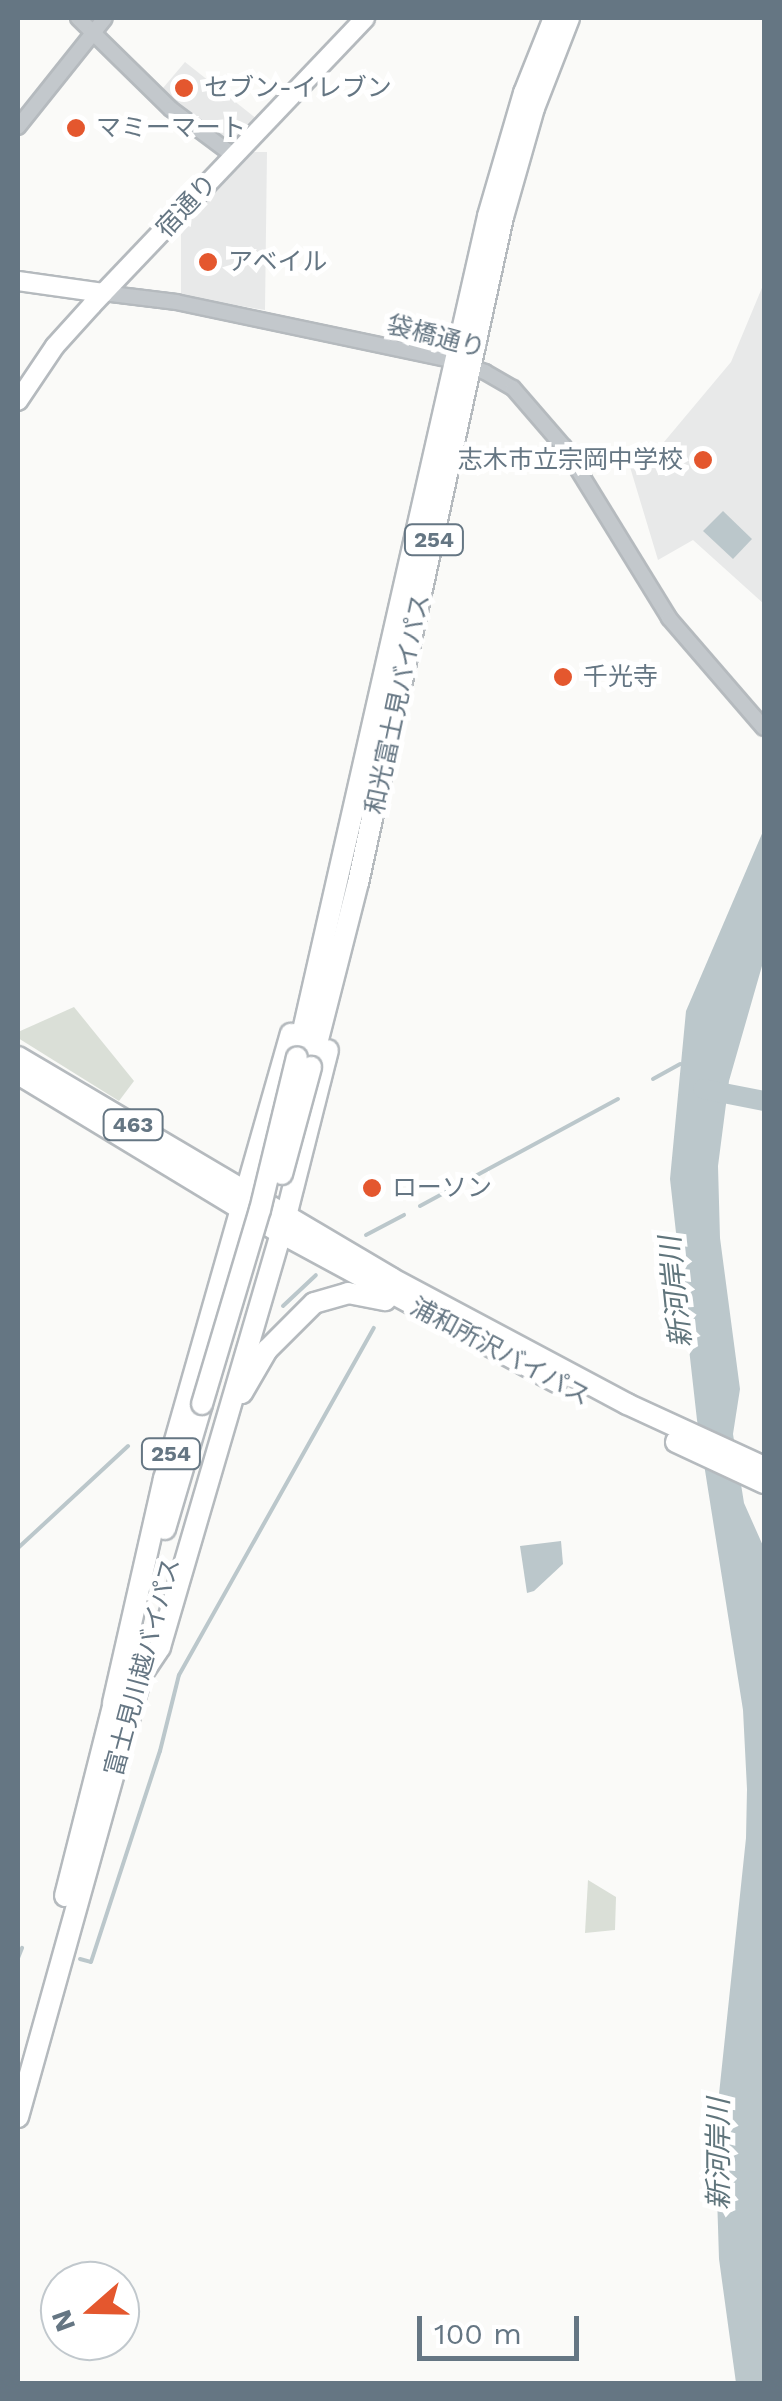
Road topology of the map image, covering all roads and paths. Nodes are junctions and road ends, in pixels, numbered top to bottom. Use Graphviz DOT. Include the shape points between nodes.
graph roads {
  1 [pos="78,18"];
  2 [pos="366,18"];
  3 [pos="554,18"];
  4 [pos="569,18"];
  5 [pos="99,26"];
  6 [pos="18,127"];
  7 [pos="241,149"];
  8 [pos="18,282"];
  9 [pos="103,293"];
  10 [pos="463,364"];
  11 [pos="18,401"];
  12 [pos="402,679"];
  13 [pos="764,728"];
  14 [pos="368,757"];
  15 [pos="18,1057"];
  16 [pos="304,1062"];
  17 [pos="18,1074"];
  18 [pos="264,1213"];
  19 [pos="347,1260"];
  20 [pos="430,1316"];
  21 [pos="216,1405"];
  22 [pos="675,1434"];
  23 [pos="764,1466"];
  24 [pos="764,1483"];
  25 [pos="114,1704"];
  26 [pos="18,2066"];
  27 [pos="18,2117"];
  1 -- 5 [label="street"];
  2 -- 7 [label="main road, 宿通り"];
  3 -- 10 [label="highway, 和光富士見バイパス / 254" via="502,167"];
  4 -- 10 [label="highway, 和光富士見バイパス / 254" via="515,171"];
  5 -- 6 [label="street"];
  5 -- 7 [label="street" via="181,118"];
  7 -- 9 [label="main road, 宿通り"];
  8 -- 9 [label="main road"];
  9 -- 10 [label="street, 袋橋通り" via="232,313"];
  9 -- 11 [label="main road, 宿通り"];
  10 -- 12 [label="highway, 和光富士見バイパス / 254"];
  10 -- 13 [label="street, 袋橋通り" via="513,388 536,410 668,618"];
  10 -- 14 [label="highway, 和光富士見バイパス / 254"];
  12 -- 16 [label="highway, 和光富士見バイパス / 254" via="358,883"];
  12 -- 18 [label="highway" via="370,884"];
  14 -- 16 [label="highway, 和光富士見バイパス / 254"];
  14 -- 18 [label="highway" via="355,780 307,986"];
  15 -- 18 [label="highway, 463"];
  16 -- 18 [label="highway, 和光富士見バイパス / 254, bridge"];
  17 -- 18 [label="highway, 463"];
  18 -- 19 [label="highway, 浦和所沢バイパス / 254"];
  18 -- 21 [label="highway, 富士見川越バイパス / 254, bridge"];
  18 -- 21 [label="highway, 254"];
  18 -- 25 [label="highway, 254" via="164,1478"];
  19 -- 20 [label="highway, 浦和所沢バイパス / 254"];
  19 -- 22 [label="highway, 浦和所沢バイパス / 254"];
  20 -- 21 [label="highway, 254" via="369,1294 314,1302 280,1334 243,1392"];
  20 -- 22 [label="highway, 浦和所沢バイパス / 254"];
  21 -- 25 [label="highway, 富士見川越バイパス / 254"];
  21 -- 27 [label="highway, 富士見川越バイパス / 254"];
  22 -- 23 [label="highway, 浦和所沢バイパス / 254"];
  22 -- 24 [label="highway, 浦和所沢バイパス / 254"];
  25 -- 26 [label="highway, 富士見川越バイパス / 254"];
}
